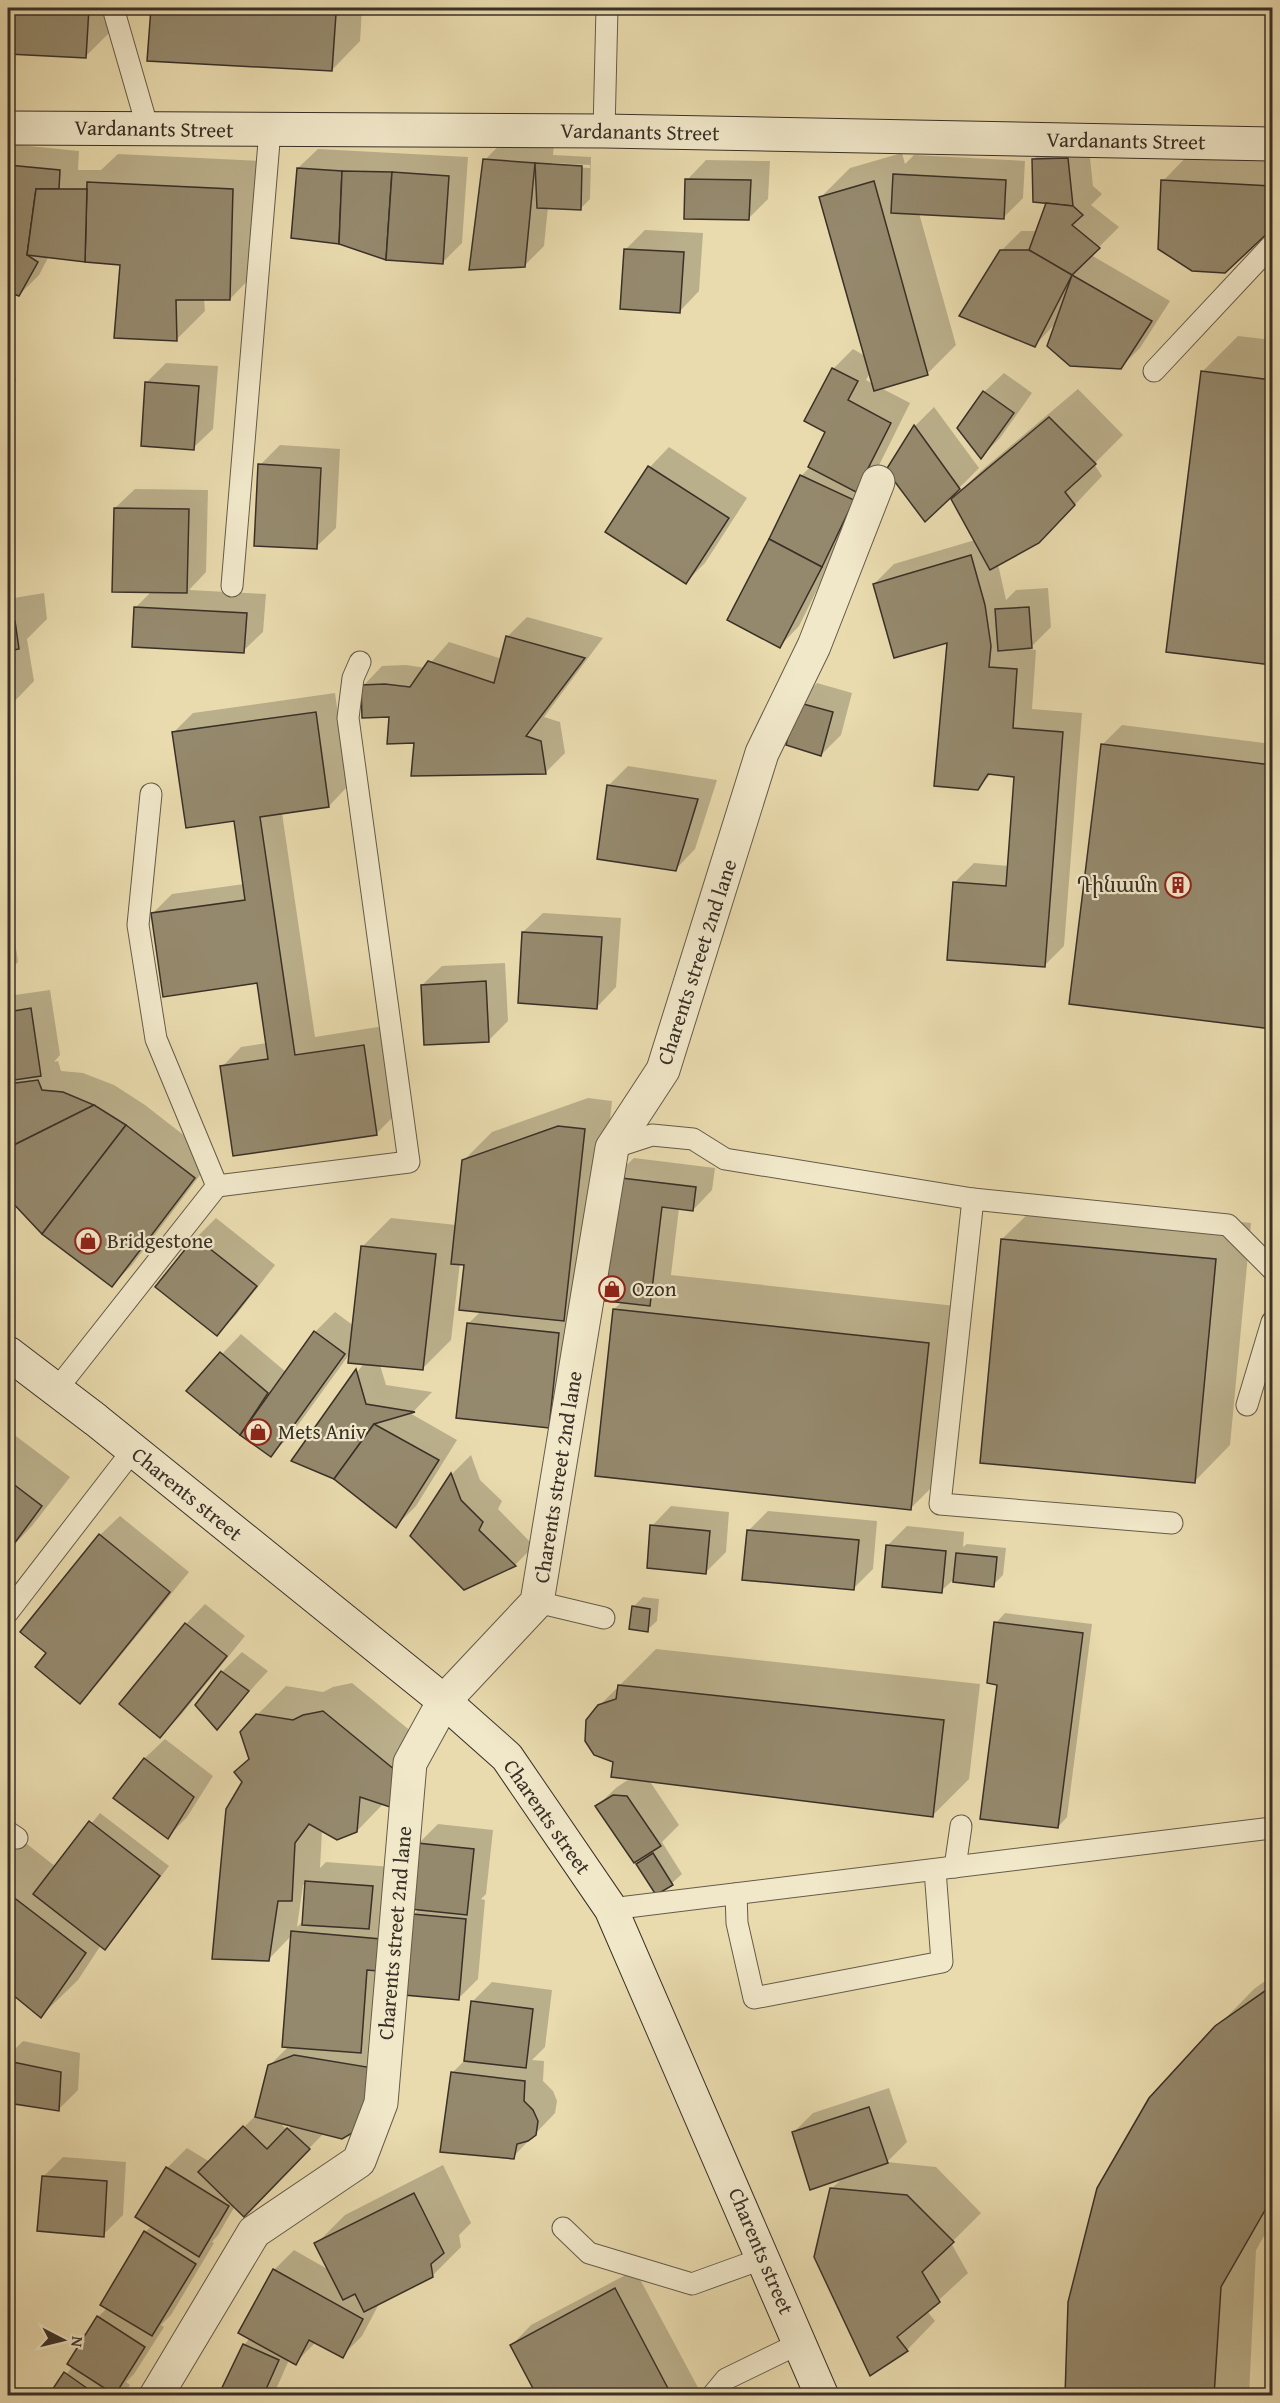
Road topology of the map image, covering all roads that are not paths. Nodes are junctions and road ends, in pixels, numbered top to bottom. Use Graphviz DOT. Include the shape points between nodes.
graph roads {
  1 [pos="113,8"];
  2 [pos="607,8"];
  3 [pos="8,128"];
  4 [pos="148,129"];
  5 [pos="270,130"];
  6 [pos="603,131"];
  7 [pos="1272,144"];
  8 [pos="1272,245"];
  9 [pos="1154,371"];
  10 [pos="878,482"];
  11 [pos="232,586"];
  12 [pos="360,662"];
  13 [pos="151,794"];
  14 [pos="612,1148"];
  15 [pos="217,1186"];
  16 [pos="974,1198"];
  17 [pos="1272,1269"];
  18 [pos="1272,1322"];
  19 [pos="8,1353"];
  20 [pos="57,1389"];
  21 [pos="1247,1405"];
  22 [pos="133,1450"];
  23 [pos="1172,1523"];
  24 [pos="537,1602"];
  25 [pos="8,1612"];
  26 [pos="604,1618"];
  27 [pos="444,1701"];
  28 [pos="961,1826"];
  29 [pos="1272,1828"];
  30 [pos="945,1868"];
  31 [pos="736,1894"];
  32 [pos="611,1909"];
  33 [pos="563,2228"];
  34 [pos="764,2258"];
  35 [pos="800,2343"];
  36 [pos="156,2396"];
  37 [pos="712,2396"];
  38 [pos="822,2396"];
  1 -- 4 [label="lane"];
  2 -- 6 [label="lane"];
  3 -- 4 [label="street, Vardanants Street"];
  4 -- 5 [label="street, Vardanants Street"];
  5 -- 6 [label="street, Vardanants Street"];
  5 -- 11 [label="lane"];
  6 -- 7 [label="street, Vardanants Street"];
  8 -- 9 [label="lane"];
  10 -- 14 [label="street, Charents street 2nd lane" via="814,646 762,753 663,1070"];
  12 -- 15 [label="lane" via="353,678 348,718 409,1162"];
  13 -- 15 [label="lane" via="138,925 156,1039"];
  14 -- 16 [label="lane" via="652,1135 693,1139 725,1159"];
  14 -- 24 [label="street, Charents street 2nd lane"];
  15 -- 20 [label="lane"];
  16 -- 17 [label="lane" via="1228,1225"];
  16 -- 23 [label="lane" via="940,1504"];
  18 -- 21 [label="lane"];
  19 -- 20 [label="street, Charents street"];
  20 -- 22 [label="street, Charents street"];
  22 -- 25 [label="lane"];
  22 -- 27 [label="street, Charents street"];
  24 -- 26 [label="lane"];
  24 -- 27 [label="street, Charents street 2nd lane"];
  27 -- 32 [label="street, Charents street" via="507,1757"];
  27 -- 36 [label="street, Charents street 2nd lane" via="410,1763 381,2103 359,2161 254,2232"];
  28 -- 30 [label="lane"];
  29 -- 30 [label="lane"];
  30 -- 31 [label="lane"];
  30 -- 31 [label="lane" via="942,1962 754,1998 737,1923"];
  31 -- 32 [label="lane"];
  32 -- 34 [label="street, Charents street"];
  33 -- 34 [label="lane" via="589,2253 692,2284"];
  34 -- 35 [label="street, Charents street"];
  35 -- 37 [label="lane" via="726,2379"];
  35 -- 38 [label="street, Charents street"];
}
